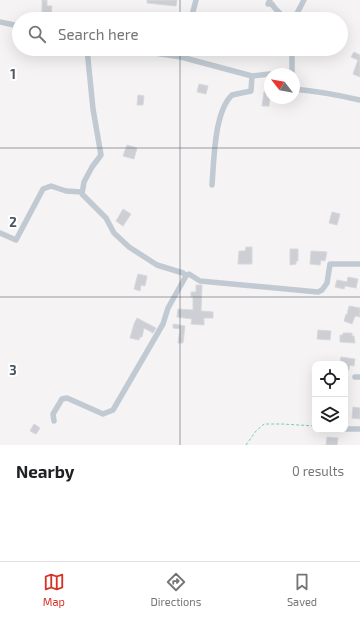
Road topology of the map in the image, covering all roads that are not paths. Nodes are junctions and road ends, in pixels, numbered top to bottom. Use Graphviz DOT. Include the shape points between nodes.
graph roads {
  1 [pos="196,0"];
  2 [pos="270,0"];
  3 [pos="304,0"];
  4 [pos="193,12"];
  5 [pos="280,12"];
  6 [pos="298,12"];
  7 [pos="0,22"];
  8 [pos="12,25"];
  9 [pos="88,56"];
  10 [pos="174,56"];
  11 [pos="292,56"];
  12 [pos="181,57"];
  13 [pos="293,68"];
  14 [pos="264,75"];
  15 [pos="252,76"];
  16 [pos="300,89"];
  17 [pos="360,100"];
  18 [pos="212,185"];
  19 [pos="82,192"];
  20 [pos="0,233"];
  21 [pos="360,264"];
  22 [pos="186,276"];
  23 [pos="54,421"];
  24 [pos="348,428"];
  25 [pos="360,429"];
  1 -- 4 [label="street"];
  2 -- 5 [label="street" via="268,4 272,4 274,9"];
  3 -- 6 [label="street"];
  7 -- 8 [label="street"];
  9 -- 19 [label="street" via="101,155 92,167"];
  10 -- 12 [label="street"];
  11 -- 13 [label="street"];
  12 -- 15 [label="street"];
  14 -- 15 [label="street"];
  15 -- 18 [label="street" via="251,91 232,95 223,108"];
  16 -- 17 [label="street"];
  19 -- 20 [label="street" via="66,191 51,186 43,189 16,240"];
  19 -- 22 [label="street" via="106,218 114,233 129,247 157,265 184,273"];
  21 -- 22 [label="street" via="330,264 327,283 318,292 200,281 189,274"];
  22 -- 23 [label="street" via="168,308 163,324 113,410 104,414 66,398 62,399 53,414"];
  24 -- 25 [label="street"];
}
